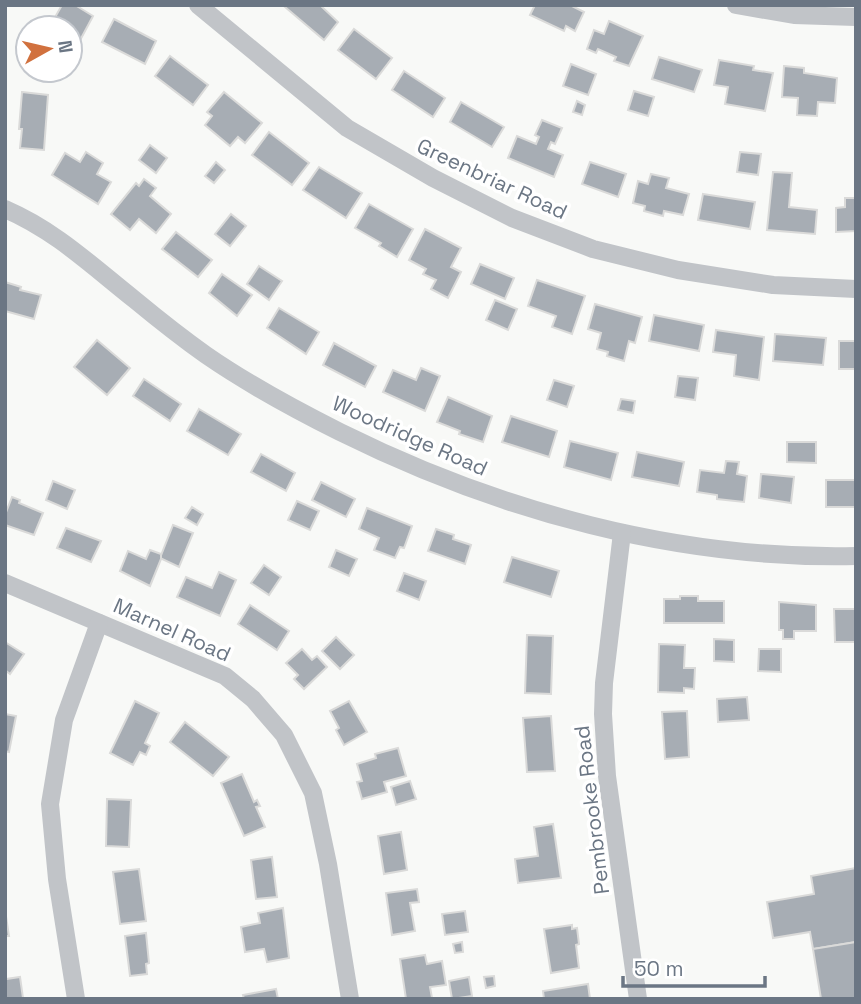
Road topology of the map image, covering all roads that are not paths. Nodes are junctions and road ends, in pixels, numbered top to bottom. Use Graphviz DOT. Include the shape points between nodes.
graph roads {
  1 [pos="198,5"];
  2 [pos="736,5"];
  3 [pos="856,17"];
  4 [pos="5,209"];
  5 [pos="856,289"];
  6 [pos="622,533"];
  7 [pos="856,556"];
  8 [pos="5,583"];
  9 [pos="99,623"];
  10 [pos="76,999"];
  11 [pos="350,999"];
  12 [pos="638,999"];
  1 -- 5 [label="street, Greenbriar Road" via="347,128 512,218 593,249 678,270 773,285"];
  2 -- 3 [label="street" via="794,15"];
  4 -- 6 [label="street, Woodridge Road" via="46,229 207,356 321,423 476,491"];
  6 -- 7 [label="street, Woodridge Road" via="780,555"];
  6 -- 12 [label="street, Pembrooke Road" via="603,714 607,776"];
  8 -- 9 [label="street, Marnel Road"];
  9 -- 10 [label="street" via="64,720 50,804"];
  9 -- 11 [label="street, Marnel Road" via="225,676 253,699 284,735 313,793"];
}
